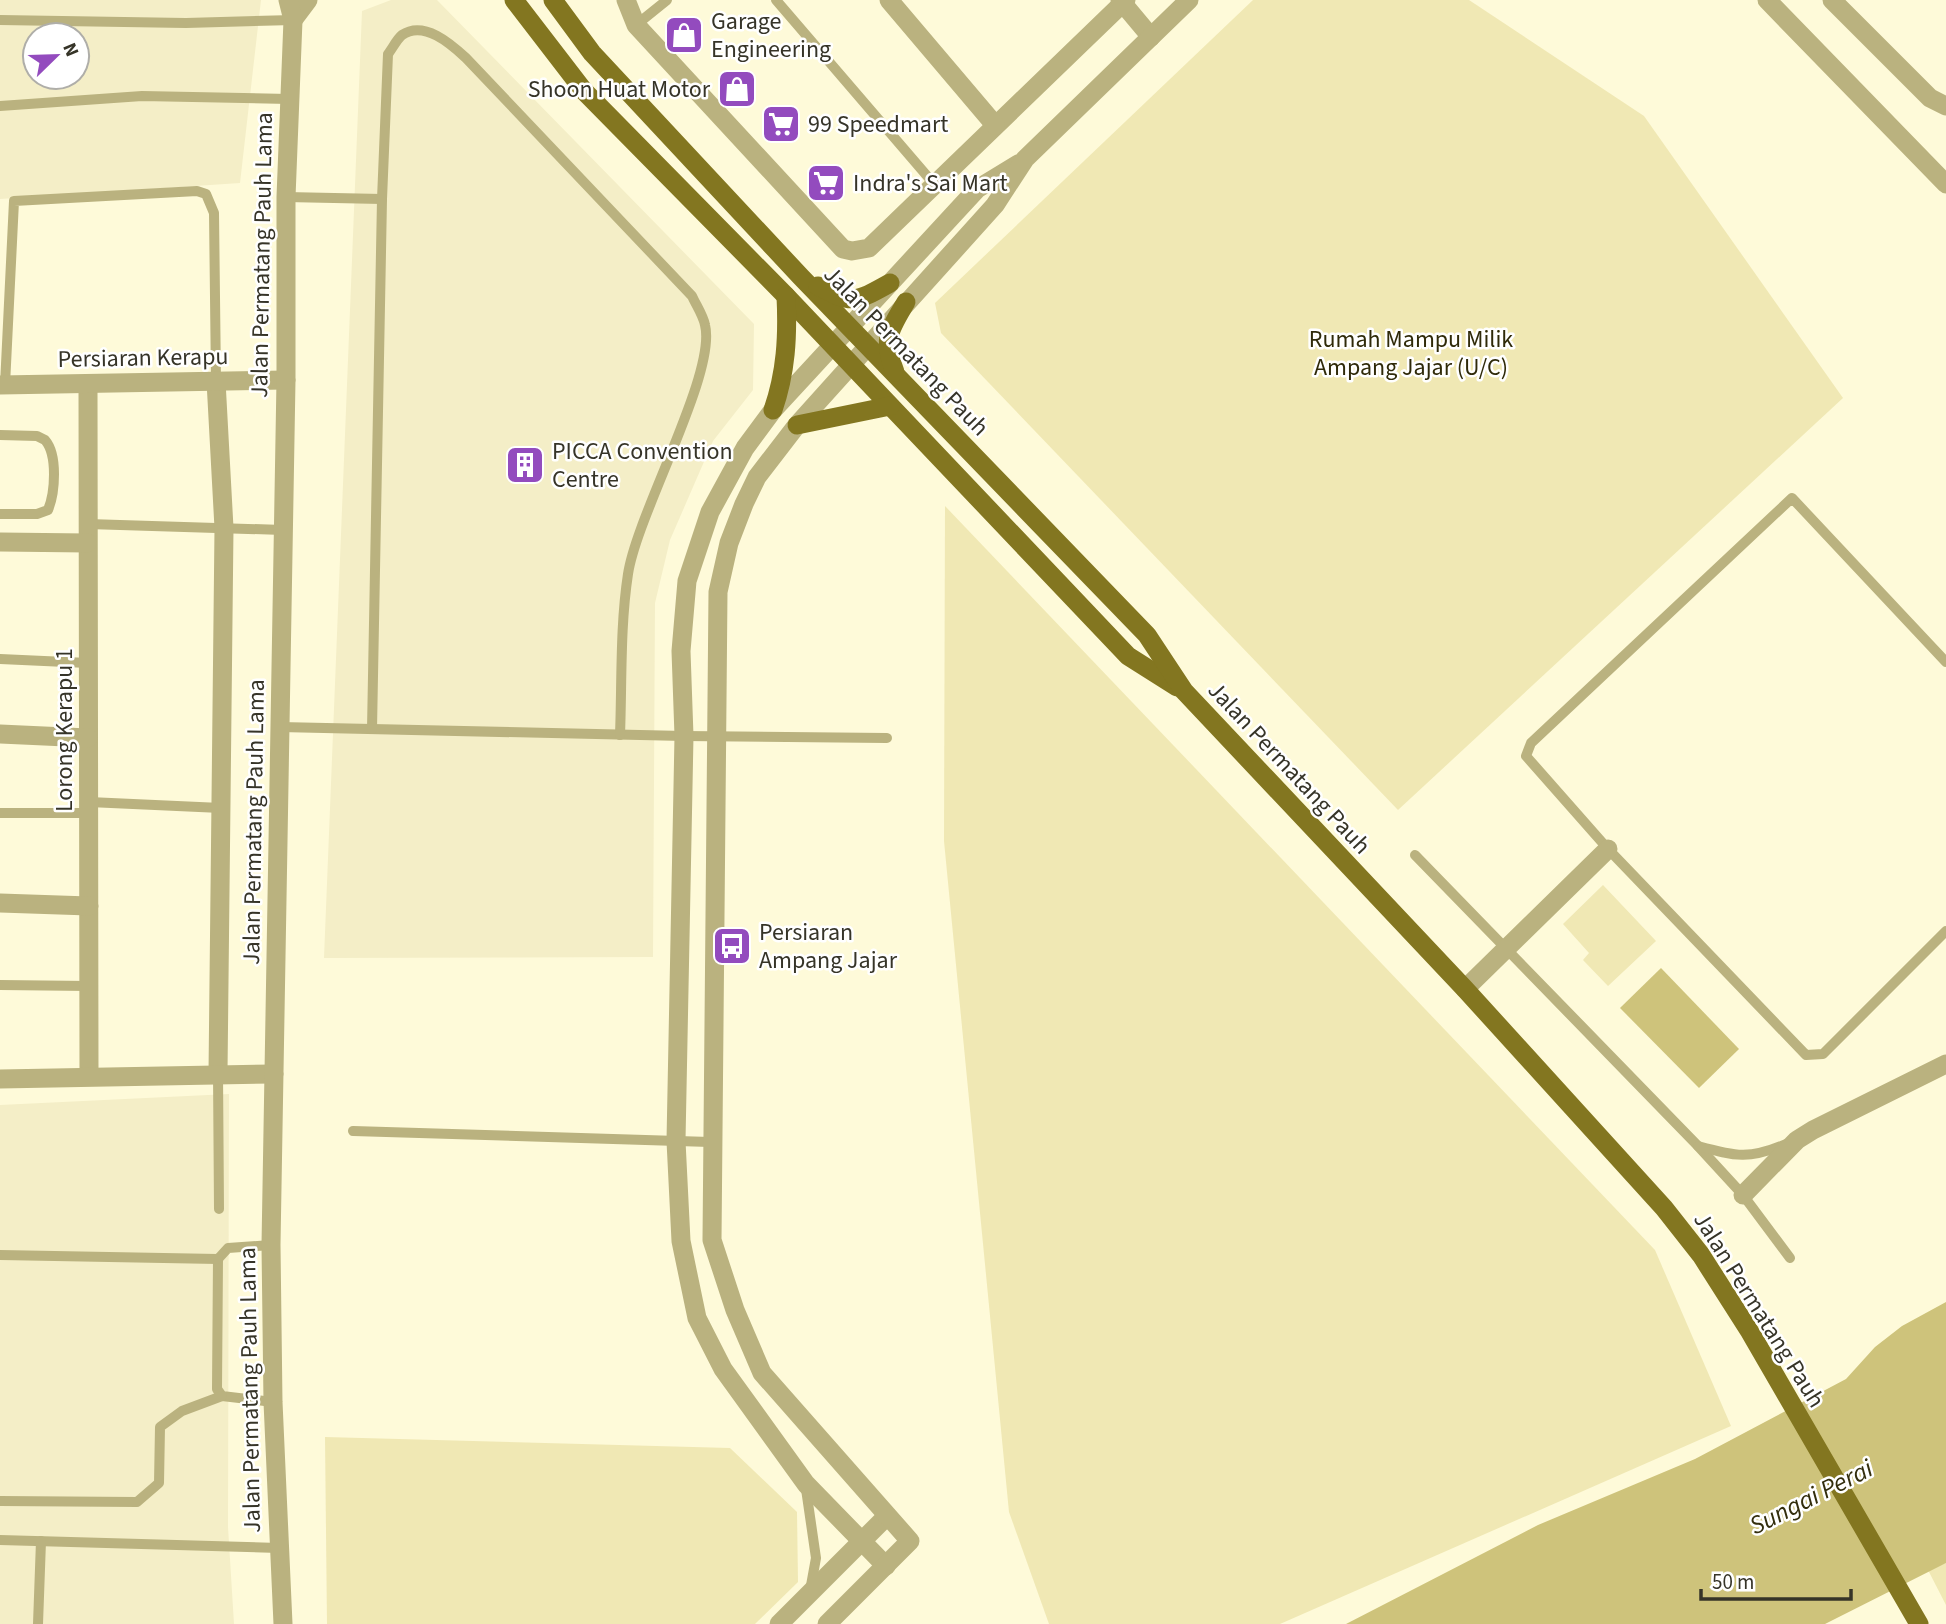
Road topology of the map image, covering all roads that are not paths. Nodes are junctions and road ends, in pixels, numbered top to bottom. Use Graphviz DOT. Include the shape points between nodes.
graph roads {
  1 [pos="288,0"];
  2 [pos="308,0"];
  3 [pos="514,0"];
  4 [pos="553,0"];
  5 [pos="626,0"];
  6 [pos="667,0"];
  7 [pos="776,0"];
  8 [pos="889,0"];
  9 [pos="1189,0"];
  10 [pos="1767,0"];
  11 [pos="1832,0"];
  12 [pos="1123,1"];
  13 [pos="0,20"];
  14 [pos="293,20"];
  15 [pos="636,25"];
  16 [pos="1151,37"];
  17 [pos="289,99"];
  18 [pos="0,106"];
  19 [pos="1946,106"];
  20 [pos="995,125"];
  21 [pos="1025,159"];
  22 [pos="934,184"];
  23 [pos="1946,184"];
  24 [pos="286,197"];
  25 [pos="382,200"];
  26 [pos="14,201"];
  27 [pos="0,202"];
  28 [pos="801,277"];
  29 [pos="890,283"];
  30 [pos="786,296"];
  31 [pos="906,302"];
  32 [pos="849,328"];
  33 [pos="833,345"];
  34 [pos="867,346"];
  35 [pos="851,364"];
  36 [pos="896,376"];
  37 [pos="286,380"];
  38 [pos="216,382"];
  39 [pos="88,384"];
  40 [pos="3,385"];
  41 [pos="890,405"];
  42 [pos="773,410"];
  43 [pos="797,425"];
  44 [pos="0,435"];
  45 [pos="0,514"];
  46 [pos="224,528"];
  47 [pos="283,530"];
  48 [pos="88,533"];
  49 [pos="0,542"];
  50 [pos="0,659"];
  51 [pos="1946,662"];
  52 [pos="88,663"];
  53 [pos="1184,691"];
  54 [pos="280,727"];
  55 [pos="372,729"];
  56 [pos="0,734"];
  57 [pos="620,735"];
  58 [pos="684,736"];
  59 [pos="716,737"];
  60 [pos="88,738"];
  61 [pos="887,738"];
  62 [pos="89,808"];
  63 [pos="221,808"];
  64 [pos="0,813"];
  65 [pos="1608,849"];
  66 [pos="1415,855"];
  67 [pos="0,903"];
  68 [pos="89,906"];
  69 [pos="1946,931"];
  70 [pos="1506,948"];
  71 [pos="0,985"];
  72 [pos="89,986"];
  73 [pos="1465,989"];
  74 [pos="1946,1064"];
  75 [pos="218,1073"];
  76 [pos="274,1074"];
  77 [pos="89,1076"];
  78 [pos="0,1079"];
  79 [pos="353,1131"];
  80 [pos="1797,1140"];
  81 [pos="676,1142"];
  82 [pos="710,1142"];
  83 [pos="1698,1146"];
  84 [pos="1743,1195"];
  85 [pos="219,1209"];
  86 [pos="271,1245"];
  87 [pos="0,1255"];
  88 [pos="1790,1258"];
  89 [pos="218,1259"];
  90 [pos="222,1396"];
  91 [pos="273,1402"];
  92 [pos="806,1484"];
  93 [pos="0,1501"];
  94 [pos="887,1516"];
  95 [pos="0,1540"];
  96 [pos="41,1541"];
  97 [pos="861,1541"];
  98 [pos="279,1548"];
  99 [pos="886,1566"];
  100 [pos="810,1594"];
  101 [pos="38,1624"];
  102 [pos="283,1624"];
  103 [pos="779,1624"];
  104 [pos="827,1624"];
  105 [pos="1919,1624"];
  1 -- 14 [label="street, Jalan Permatang Pauh Lama"];
  2 -- 14 [label="street"];
  3 -- 30 [label="main road" via="584,91"];
  4 -- 28 [label="main road, Jalan Permatang Pauh" via="592,53"];
  5 -- 15 [label="street"];
  6 -- 15 [label="lane"];
  7 -- 22 [label="lane"];
  8 -- 20 [label="street"];
  9 -- 16 [label="street"];
  10 -- 23 [label="street"];
  11 -- 19 [label="street" via="1930,98"];
  12 -- 16 [label="street"];
  12 -- 20 [label="street"];
  13 -- 14 [label="lane"];
  14 -- 17 [label="street, Jalan Permatang Pauh Lama"];
  15 -- 22 [label="street" via="843,249 869,248"];
  16 -- 21 [label="street"];
  17 -- 18 [label="lane" via="142,96"];
  17 -- 24 [label="street, Jalan Permatang Pauh Lama"];
  20 -- 22 [label="street"];
  21 -- 29 [label="street" via="977,189"];
  21 -- 31 [label="street" via="995,205"];
  24 -- 25 [label="lane"];
  24 -- 37 [label="street, Jalan Permatang Pauh Lama"];
  25 -- 55 [label="lane"];
  25 -- 57 [label="lane" via="388,54 401,35 420,30 446,39 466,58 692,296 706,326 696,386 651,498 628,573"];
  26 -- 27 [label="lane"];
  26 -- 38 [label="lane" via="206,194 215,213"];
  26 -- 40 [label="lane"];
  28 -- 29 [label="main road" via="845,301 862,299"];
  28 -- 32 [label="main road, Jalan Permatang Pauh"];
  29 -- 32 [label="street"];
  30 -- 33 [label="main road"];
  30 -- 42 [label="main road" via="785,376"];
  31 -- 34 [label="street"];
  31 -- 36 [label="main road" via="887,334 887,353"];
  32 -- 33 [label="street"];
  32 -- 34 [label="main road, Jalan Permatang Pauh"];
  33 -- 35 [label="main road"];
  33 -- 42 [label="street"];
  34 -- 35 [label="street"];
  34 -- 36 [label="main road, Jalan Permatang Pauh"];
  35 -- 41 [label="main road"];
  35 -- 43 [label="street"];
  36 -- 53 [label="main road, Jalan Permatang Pauh" via="1147,635"];
  37 -- 38 [label="street, Persiaran Kerapu"];
  37 -- 47 [label="street, Jalan Permatang Pauh Lama"];
  38 -- 39 [label="street, Persiaran Kerapu"];
  38 -- 46 [label="street"];
  39 -- 40 [label="street, Persiaran Kerapu"];
  39 -- 48 [label="street, Lorong Kerapu 1"];
  41 -- 43 [label="main road"];
  41 -- 53 [label="main road" via="1128,656"];
  42 -- 58 [label="street" via="745,448 709,512 687,581 681,651"];
  43 -- 59 [label="street" via="757,477 729,542 718,592"];
  44 -- 45 [label="lane" via="46,440 53,484 48,510"];
  46 -- 47 [label="lane"];
  46 -- 48 [label="lane"];
  46 -- 63 [label="street"];
  47 -- 54 [label="street, Jalan Permatang Pauh Lama"];
  48 -- 49 [label="street"];
  48 -- 52 [label="street, Lorong Kerapu 1"];
  50 -- 52 [label="lane"];
  51 -- 65 [label="lane" via="1792,498 1531,743 1526,755 1534,767"];
  52 -- 60 [label="street, Lorong Kerapu 1"];
  53 -- 73 [label="main road, Jalan Permatang Pauh"];
  54 -- 55 [label="lane"];
  54 -- 76 [label="street, Jalan Permatang Pauh Lama"];
  55 -- 57 [label="lane"];
  56 -- 60 [label="street"];
  57 -- 58 [label="lane"];
  58 -- 59 [label="lane"];
  58 -- 81 [label="street"];
  59 -- 61 [label="lane"];
  59 -- 82 [label="street"];
  60 -- 62 [label="street, Lorong Kerapu 1"];
  62 -- 63 [label="lane"];
  62 -- 64 [label="lane"];
  62 -- 68 [label="street, Lorong Kerapu 1"];
  63 -- 75 [label="street"];
  65 -- 69 [label="lane" via="1806,1055 1823,1054"];
  65 -- 70 [label="street"];
  66 -- 70 [label="lane"];
  67 -- 68 [label="street"];
  68 -- 72 [label="street, Lorong Kerapu 1"];
  70 -- 73 [label="street"];
  70 -- 83 [label="lane"];
  71 -- 72 [label="lane"];
  72 -- 77 [label="street, Lorong Kerapu 1"];
  73 -- 105 [label="main road, Jalan Permatang Pauh" via="1679,1227 1729,1299"];
  74 -- 80 [label="street"];
  75 -- 76 [label="street"];
  75 -- 77 [label="street"];
  75 -- 85 [label="lane"];
  76 -- 86 [label="street, Jalan Permatang Pauh Lama"];
  77 -- 78 [label="street"];
  79 -- 81 [label="lane"];
  80 -- 83 [label="lane" via="1737,1157"];
  80 -- 84 [label="street"];
  81 -- 82 [label="lane"];
  81 -- 92 [label="street" via="681,1241 697,1318 723,1369"];
  82 -- 94 [label="street" via="712,1240 762,1373"];
  83 -- 84 [label="lane"];
  84 -- 88 [label="lane"];
  86 -- 89 [label="lane" via="228,1248"];
  86 -- 91 [label="street, Jalan Permatang Pauh Lama"];
  87 -- 89 [label="lane"];
  89 -- 90 [label="lane" via="217,1389"];
  90 -- 91 [label="lane"];
  90 -- 93 [label="lane" via="182,1411 160,1427 159,1483 137,1502"];
  91 -- 98 [label="street, Jalan Permatang Pauh Lama"];
  92 -- 97 [label="street"];
  92 -- 100 [label="lane" via="816,1558"];
  94 -- 97 [label="street"];
  94 -- 99 [label="street" via="910,1541"];
  95 -- 96 [label="lane"];
  96 -- 98 [label="lane"];
  96 -- 101 [label="lane"];
  97 -- 99 [label="street"];
  97 -- 100 [label="street"];
  98 -- 102 [label="street, Jalan Permatang Pauh Lama"];
  99 -- 104 [label="street"];
  100 -- 103 [label="street"];
}
